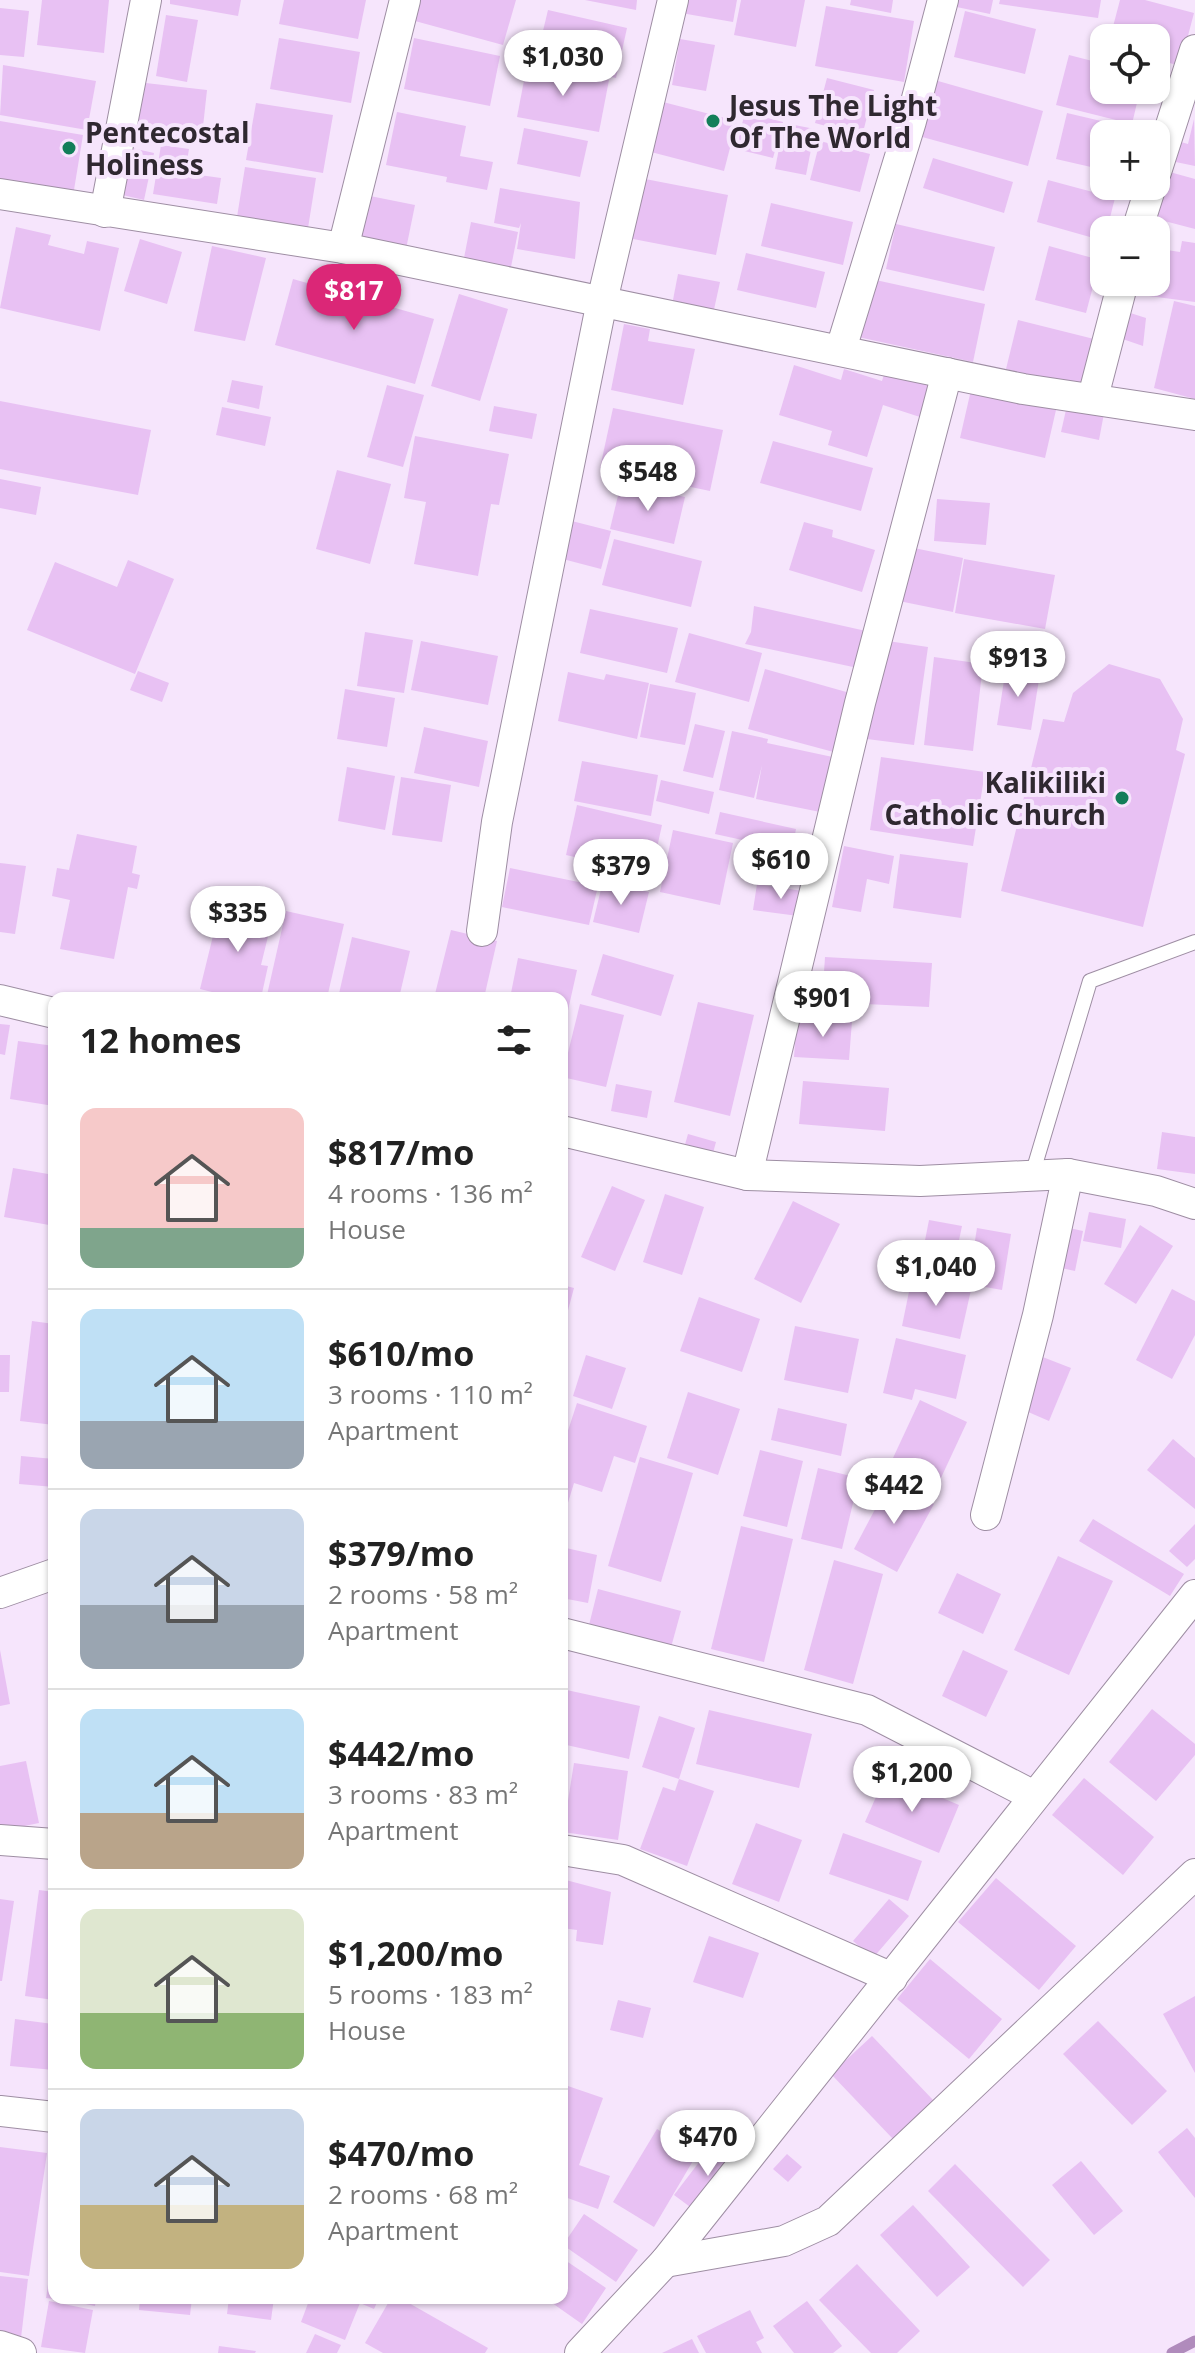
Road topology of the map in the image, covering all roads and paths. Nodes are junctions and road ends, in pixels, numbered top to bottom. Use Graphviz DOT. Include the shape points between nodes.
graph roads {
  1 [pos="146,0"];
  2 [pos="405,0"];
  3 [pos="673,0"];
  4 [pos="943,0"];
  5 [pos="1195,50"];
  6 [pos="1170,128"];
  7 [pos="0,194"];
  8 [pos="105,212"];
  9 [pos="343,248"];
  10 [pos="1119,296"];
  11 [pos="602,301"];
  12 [pos="841,349"];
  13 [pos="947,373"];
  14 [pos="1093,397"];
  15 [pos="1195,415"];
  16 [pos="482,931"];
  17 [pos="1195,942"];
  18 [pos="0,1000"];
  19 [pos="48,1012"];
  20 [pos="568,1132"];
  21 [pos="1068,1174"];
  22 [pos="747,1175"];
  23 [pos="1032,1175"];
  24 [pos="1195,1204"];
  25 [pos="986,1515"];
  26 [pos="48,1576"];
  27 [pos="0,1593"];
  28 [pos="1195,1595"];
  29 [pos="568,1635"];
  30 [pos="1034,1796"];
  31 [pos="0,1840"];
  32 [pos="48,1844"];
  33 [pos="568,1851"];
  34 [pos="1195,1874"];
  35 [pos="892,1978"];
  36 [pos="0,2111"];
  37 [pos="48,2116"];
  38 [pos="665,2262"];
  39 [pos="0,2346"];
  40 [pos="21,2353"];
  41 [pos="580,2353"];
  1 -- 8 [label="street"];
  2 -- 9 [label="street"];
  3 -- 11 [label="street"];
  4 -- 12 [label="street"];
  5 -- 6 [label="street"];
  7 -- 8 [label="street"];
  8 -- 9 [label="street"];
  9 -- 11 [label="street"];
  10 -- 14 [label="street"];
  11 -- 12 [label="street"];
  11 -- 16 [label="street" via="497,822"];
  12 -- 13 [label="street"];
  13 -- 14 [label="street"];
  13 -- 22 [label="street" via="860,703"];
  14 -- 15 [label="street"];
  17 -- 23 [label="lane" via="1090,981"];
  18 -- 19 [label="street"];
  20 -- 22 [label="street"];
  21 -- 23 [label="street"];
  21 -- 24 [label="street"];
  21 -- 25 [label="street"];
  22 -- 23 [label="street" via="920,1181"];
  26 -- 27 [label="street"];
  28 -- 30 [label="street"];
  29 -- 30 [label="street" via="867,1710"];
  30 -- 35 [label="street"];
  31 -- 32 [label="street"];
  33 -- 35 [label="street" via="623,1860"];
  34 -- 38 [label="street" via="828,2221 784,2241"];
  35 -- 38 [label="street"];
  36 -- 37 [label="street"];
  38 -- 41 [label="street"];
  39 -- 40 [label="street"];
}
